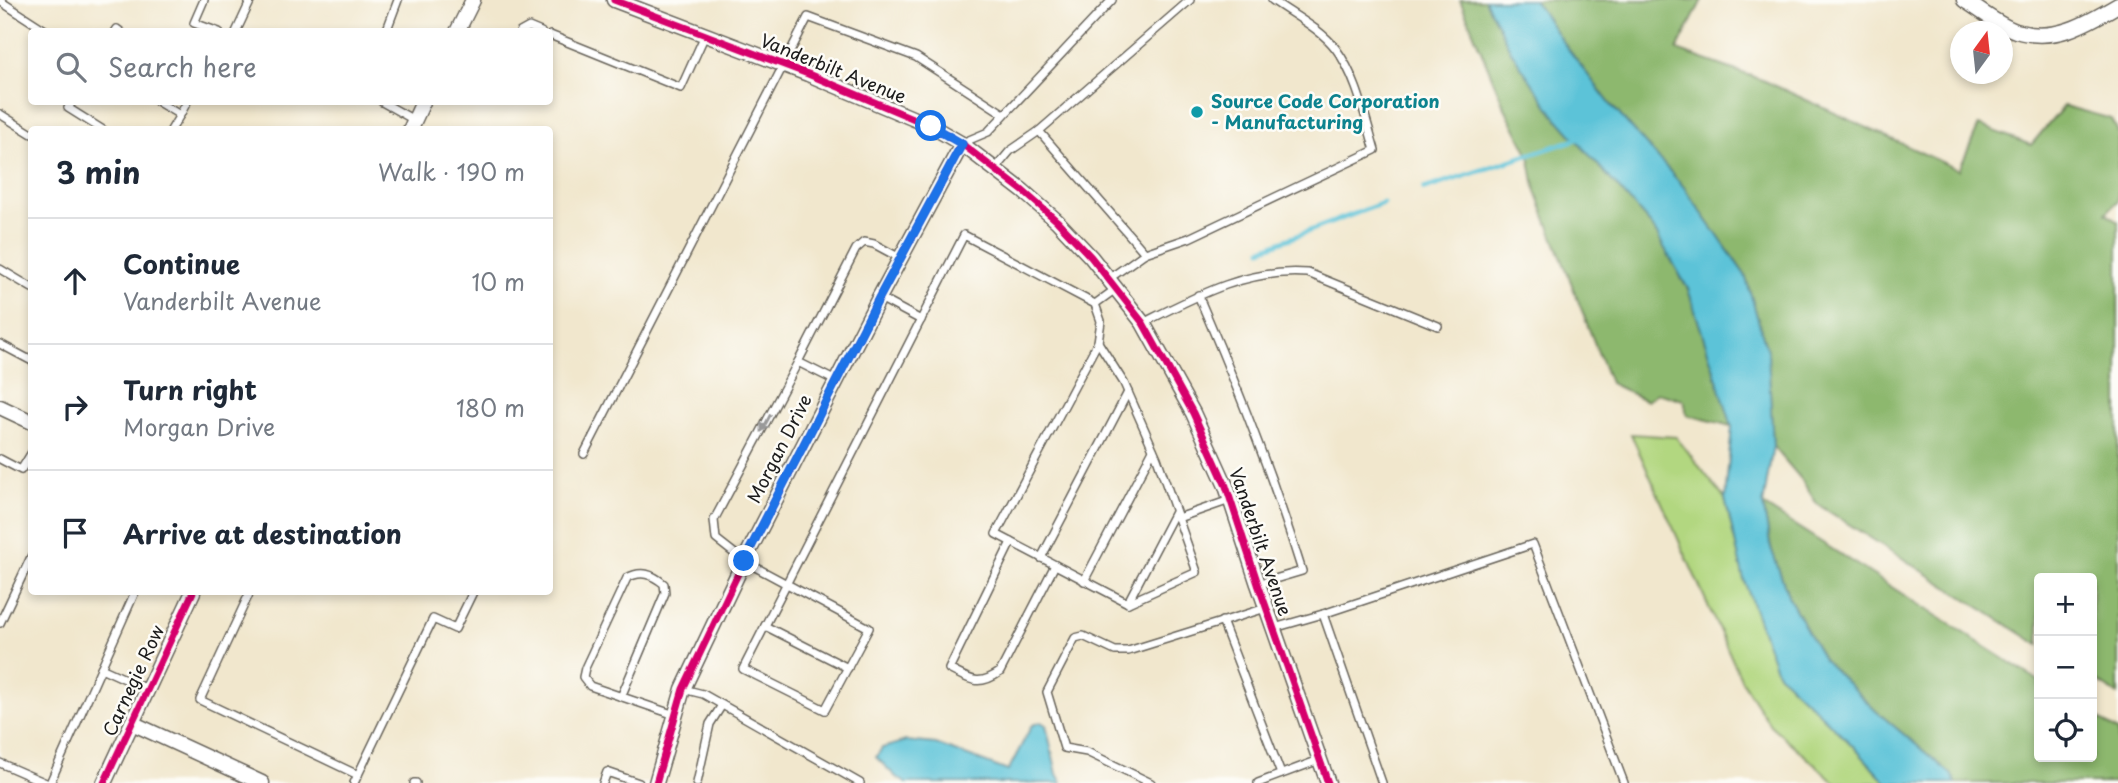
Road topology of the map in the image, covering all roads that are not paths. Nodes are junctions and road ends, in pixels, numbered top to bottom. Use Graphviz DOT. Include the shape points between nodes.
graph roads {
  1 [pos="204,0"];
  2 [pos="251,0"];
  3 [pos="398,0"];
  4 [pos="473,0"];
  5 [pos="614,0"];
  6 [pos="1112,0"];
  7 [pos="1190,0"];
  8 [pos="1272,0"];
  9 [pos="1964,0"];
  10 [pos="0,1"];
  11 [pos="2118,5"];
  12 [pos="42,28"];
  13 [pos="208,28"];
  14 [pos="238,28"];
  15 [pos="388,28"];
  16 [pos="459,28"];
  17 [pos="553,36"];
  18 [pos="705,36"];
  19 [pos="783,65"];
  20 [pos="70,105"];
  21 [pos="163,105"];
  22 [pos="185,105"];
  23 [pos="386,105"];
  24 [pos="422,105"];
  25 [pos="0,114"];
  26 [pos="1004,114"];
  27 [pos="180,115"];
  28 [pos="412,125"];
  29 [pos="97,126"];
  30 [pos="173,126"];
  31 [pos="1039,131"];
  32 [pos="28,132"];
  33 [pos="962,144"];
  34 [pos="995,169"];
  35 [pos="1145,253"];
  36 [pos="900,258"];
  37 [pos="0,269"];
  38 [pos="1113,283"];
  39 [pos="28,286"];
  40 [pos="1198,295"];
  41 [pos="879,298"];
  42 [pos="1095,304"];
  43 [pos="921,320"];
  44 [pos="1143,323"];
  45 [pos="1438,326"];
  46 [pos="1098,342"];
  47 [pos="0,344"];
  48 [pos="28,359"];
  49 [pos="798,362"];
  50 [pos="836,381"];
  51 [pos="1128,392"];
  52 [pos="0,407"];
  53 [pos="28,420"];
  54 [pos="1153,450"];
  55 [pos="584,454"];
  56 [pos="0,459"];
  57 [pos="28,459"];
  58 [pos="1230,499"];
  59 [pos="1177,515"];
  60 [pos="1011,542"];
  61 [pos="1041,558"];
  62 [pos="744,561"];
  63 [pos="28,564"];
  64 [pos="1055,565"];
  65 [pos="1084,581"];
  66 [pos="1258,584"];
  67 [pos="786,585"];
  68 [pos="134,595"];
  69 [pos="192,595"];
  70 [pos="249,595"];
  71 [pos="472,595"];
  72 [pos="1128,603"];
  73 [pos="1266,608"];
  74 [pos="1323,614"];
  75 [pos="1222,621"];
  76 [pos="0,623"];
  77 [pos="765,626"];
  78 [pos="1273,628"];
  79 [pos="101,668"];
  80 [pos="848,668"];
  81 [pos="147,689"];
  82 [pos="683,689"];
  83 [pos="621,696"];
  84 [pos="722,705"];
  85 [pos="676,716"];
  86 [pos="132,723"];
  87 [pos="1320,760"];
  88 [pos="0,763"];
  89 [pos="1281,774"];
  90 [pos="358,775"];
  91 [pos="48,783"];
  92 [pos="104,783"];
  93 [pos="262,783"];
  94 [pos="354,783"];
  95 [pos="603,783"];
  96 [pos="639,783"];
  97 [pos="656,783"];
  98 [pos="697,783"];
  99 [pos="860,783"];
  100 [pos="1151,783"];
  101 [pos="1258,783"];
  102 [pos="1328,783"];
  103 [pos="1382,783"];
  104 [pos="1624,783"];
  1 -- 13 [label="lane" via="194,23"];
  2 -- 14 [label="lane"];
  3 -- 15 [label="lane"];
  4 -- 16 [label="street"];
  5 -- 18 [label="street, Vanderbilt Avenue"];
  6 -- 26 [label="lane"];
  7 -- 31 [label="lane"];
  8 -- 35 [label="lane" via="1336,49 1349,69 1376,150 1189,238"];
  9 -- 11 [label="street" via="2014,30 2034,34 2065,33"];
  10 -- 12 [label="lane"];
  17 -- 18 [label="lane" via="681,88"];
  18 -- 19 [label="street, Vanderbilt Avenue"];
  19 -- 26 [label="lane" via="808,17 916,57"];
  19 -- 33 [label="street, Vanderbilt Avenue" via="919,120"];
  19 -- 55 [label="lane"];
  20 -- 29 [label="lane" via="68,108"];
  21 -- 27 [label="lane"];
  22 -- 27 [label="lane"];
  23 -- 28 [label="lane"];
  24 -- 28 [label="street"];
  25 -- 32 [label="lane"];
  26 -- 33 [label="lane" via="988,132"];
  27 -- 30 [label="lane"];
  31 -- 34 [label="lane"];
  31 -- 35 [label="lane"];
  33 -- 34 [label="street, Vanderbilt Avenue"];
  33 -- 36 [label="street, Morgan Drive"];
  34 -- 38 [label="street, Vanderbilt Avenue" via="1057,221"];
  35 -- 38 [label="lane"];
  36 -- 41 [label="street, Morgan Drive"];
  36 -- 49 [label="lane" via="874,244 864,243 856,249"];
  37 -- 39 [label="lane"];
  38 -- 42 [label="lane"];
  38 -- 44 [label="street, Vanderbilt Avenue"];
  40 -- 44 [label="lane"];
  40 -- 45 [label="lane" via="1247,276 1308,273"];
  40 -- 66 [label="lane" via="1283,510 1301,571"];
  41 -- 43 [label="lane"];
  41 -- 50 [label="street, Morgan Drive"];
  42 -- 43 [label="lane" via="964,235"];
  42 -- 46 [label="lane" via="1101,321"];
  43 -- 67 [label="lane"];
  44 -- 58 [label="street, Vanderbilt Avenue" via="1193,413"];
  46 -- 51 [label="lane"];
  46 -- 60 [label="lane" via="996,534"];
  47 -- 48 [label="lane"];
  49 -- 50 [label="lane"];
  49 -- 62 [label="lane, one-way" via="714,520 716,539"];
  50 -- 62 [label="street, Morgan Drive"];
  51 -- 54 [label="lane"];
  51 -- 61 [label="lane"];
  52 -- 53 [label="street"];
  54 -- 59 [label="lane"];
  54 -- 65 [label="lane"];
  56 -- 57 [label="lane" via="21,470"];
  58 -- 59 [label="lane"];
  58 -- 66 [label="street, Vanderbilt Avenue"];
  59 -- 72 [label="lane"];
  59 -- 72 [label="lane" via="1196,572"];
  60 -- 61 [label="lane"];
  60 -- 64 [label="lane" via="948,669 965,678 974,682 1000,671"];
  61 -- 64 [label="lane"];
  62 -- 67 [label="lane"];
  62 -- 82 [label="street, Morgan Drive"];
  63 -- 76 [label="lane"];
  64 -- 65 [label="lane"];
  65 -- 72 [label="lane"];
  66 -- 73 [label="street, Vanderbilt Avenue"];
  67 -- 77 [label="lane"];
  67 -- 80 [label="lane" via="869,628"];
  68 -- 79 [label="lane"];
  69 -- 81 [label="street, Carnegie Row"];
  70 -- 90 [label="lane" via="201,699"];
  71 -- 90 [label="lane" via="455,629 433,619"];
  73 -- 75 [label="lane"];
  73 -- 78 [label="street, Vanderbilt Avenue"];
  74 -- 78 [label="lane"];
  74 -- 103 [label="lane"];
  74 -- 104 [label="lane" via="1533,544"];
  75 -- 89 [label="lane"];
  75 -- 100 [label="lane" via="1128,651 1115,651 1083,636 1075,638 1047,692 1064,748 1087,752"];
  77 -- 80 [label="lane"];
  77 -- 80 [label="lane" via="743,669 825,710"];
  78 -- 87 [label="street, Vanderbilt Avenue"];
  79 -- 81 [label="lane"];
  79 -- 91 [label="lane"];
  81 -- 86 [label="street, Carnegie Row"];
  82 -- 84 [label="lane"];
  82 -- 85 [label="street, Morgan Drive"];
  83 -- 83 [label="lane" via="590,686 583,677 627,578 645,573 664,584 665,593"];
  83 -- 85 [label="lane"];
  84 -- 98 [label="lane" via="710,724"];
  84 -- 99 [label="lane"];
  85 -- 97 [label="street, Morgan Drive"];
  86 -- 92 [label="street, Carnegie Row"];
  86 -- 93 [label="street"];
  87 -- 89 [label="lane"];
  87 -- 102 [label="street, Vanderbilt Avenue"];
  88 -- 91 [label="lane"];
  89 -- 101 [label="lane"];
  90 -- 94 [label="lane"];
  95 -- 96 [label="lane" via="607,772"];
}
